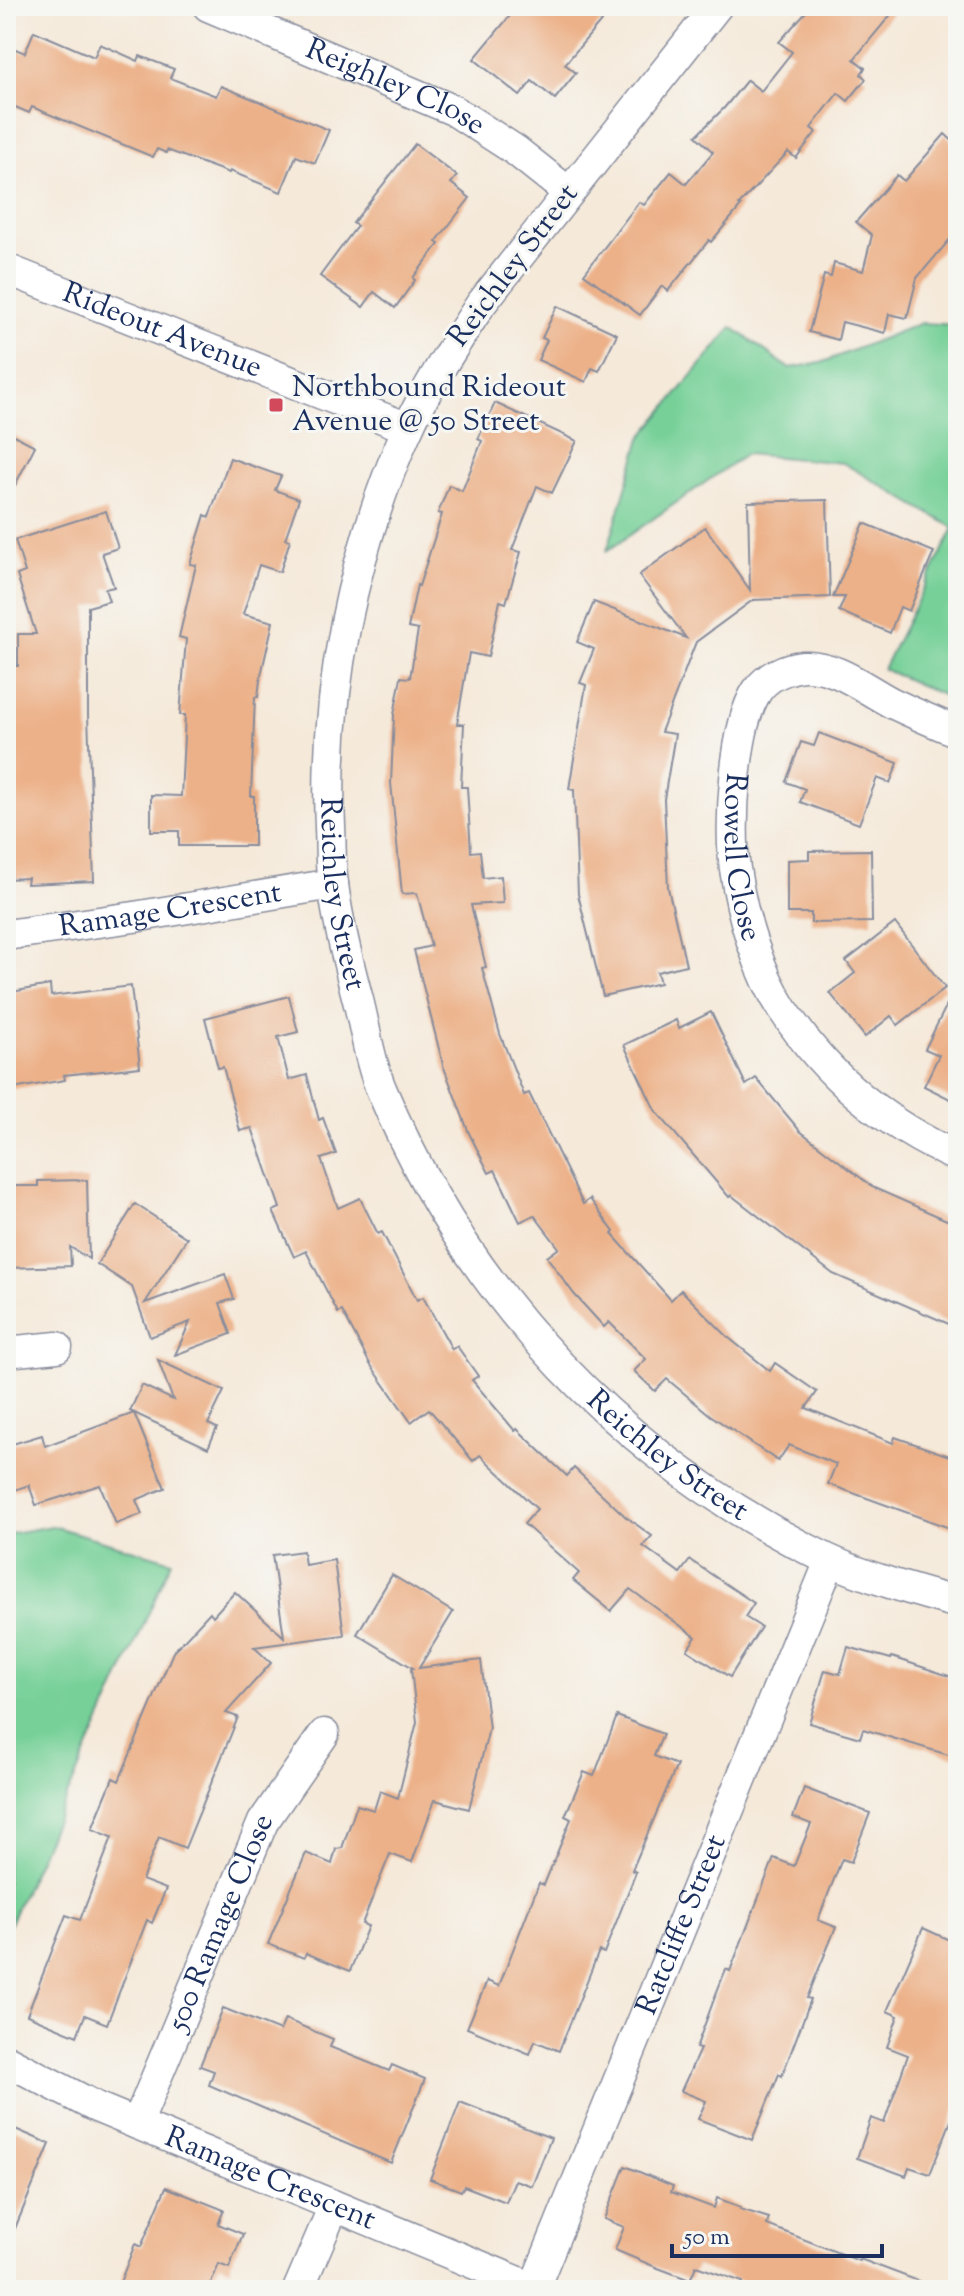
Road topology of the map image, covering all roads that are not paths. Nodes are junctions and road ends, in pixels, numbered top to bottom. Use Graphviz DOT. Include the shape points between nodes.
graph roads {
  1 [pos="208,6"];
  2 [pos="717,6"];
  3 [pos="568,192"];
  4 [pos="6,269"];
  5 [pos="408,428"];
  6 [pos="958,732"];
  7 [pos="333,884"];
  8 [pos="6,935"];
  9 [pos="958,1157"];
  10 [pos="57,1347"];
  11 [pos="6,1352"];
  12 [pos="830,1561"];
  13 [pos="958,1603"];
  14 [pos="324,1734"];
  15 [pos="6,2060"];
  16 [pos="137,2124"];
  17 [pos="334,2206"];
  18 [pos="536,2289"];
  19 [pos="298,2290"];
  1 -- 3 [label="street, Reighley Close" via="453,110"];
  2 -- 3 [label="street, Reichley Street"];
  3 -- 5 [label="street, Reichley Street" via="481,304"];
  4 -- 5 [label="street, Rideout Avenue"];
  5 -- 7 [label="street, Reichley Street" via="371,525 335,682 328,780"];
  6 -- 9 [label="street, Rowell Close" via="825,668 789,668 758,689 747,711 733,826 743,908 761,967 783,1010 844,1084 903,1128"];
  7 -- 8 [label="street, Ramage Crescent"];
  7 -- 12 [label="street, Reichley Street" via="380,1087 425,1179 496,1293 575,1382 663,1459 732,1507"];
  10 -- 11 [label="street"];
  12 -- 13 [label="street, Reichley Street"];
  12 -- 18 [label="street, Ratcliffe Street"];
  14 -- 16 [label="street, 500 Ramage Close" via="263,1822"];
  15 -- 16 [label="street, Ramage Crescent"];
  16 -- 17 [label="street, Ramage Crescent"];
  17 -- 18 [label="street, Ramage Crescent"];
  17 -- 19 [label="street"];
}
